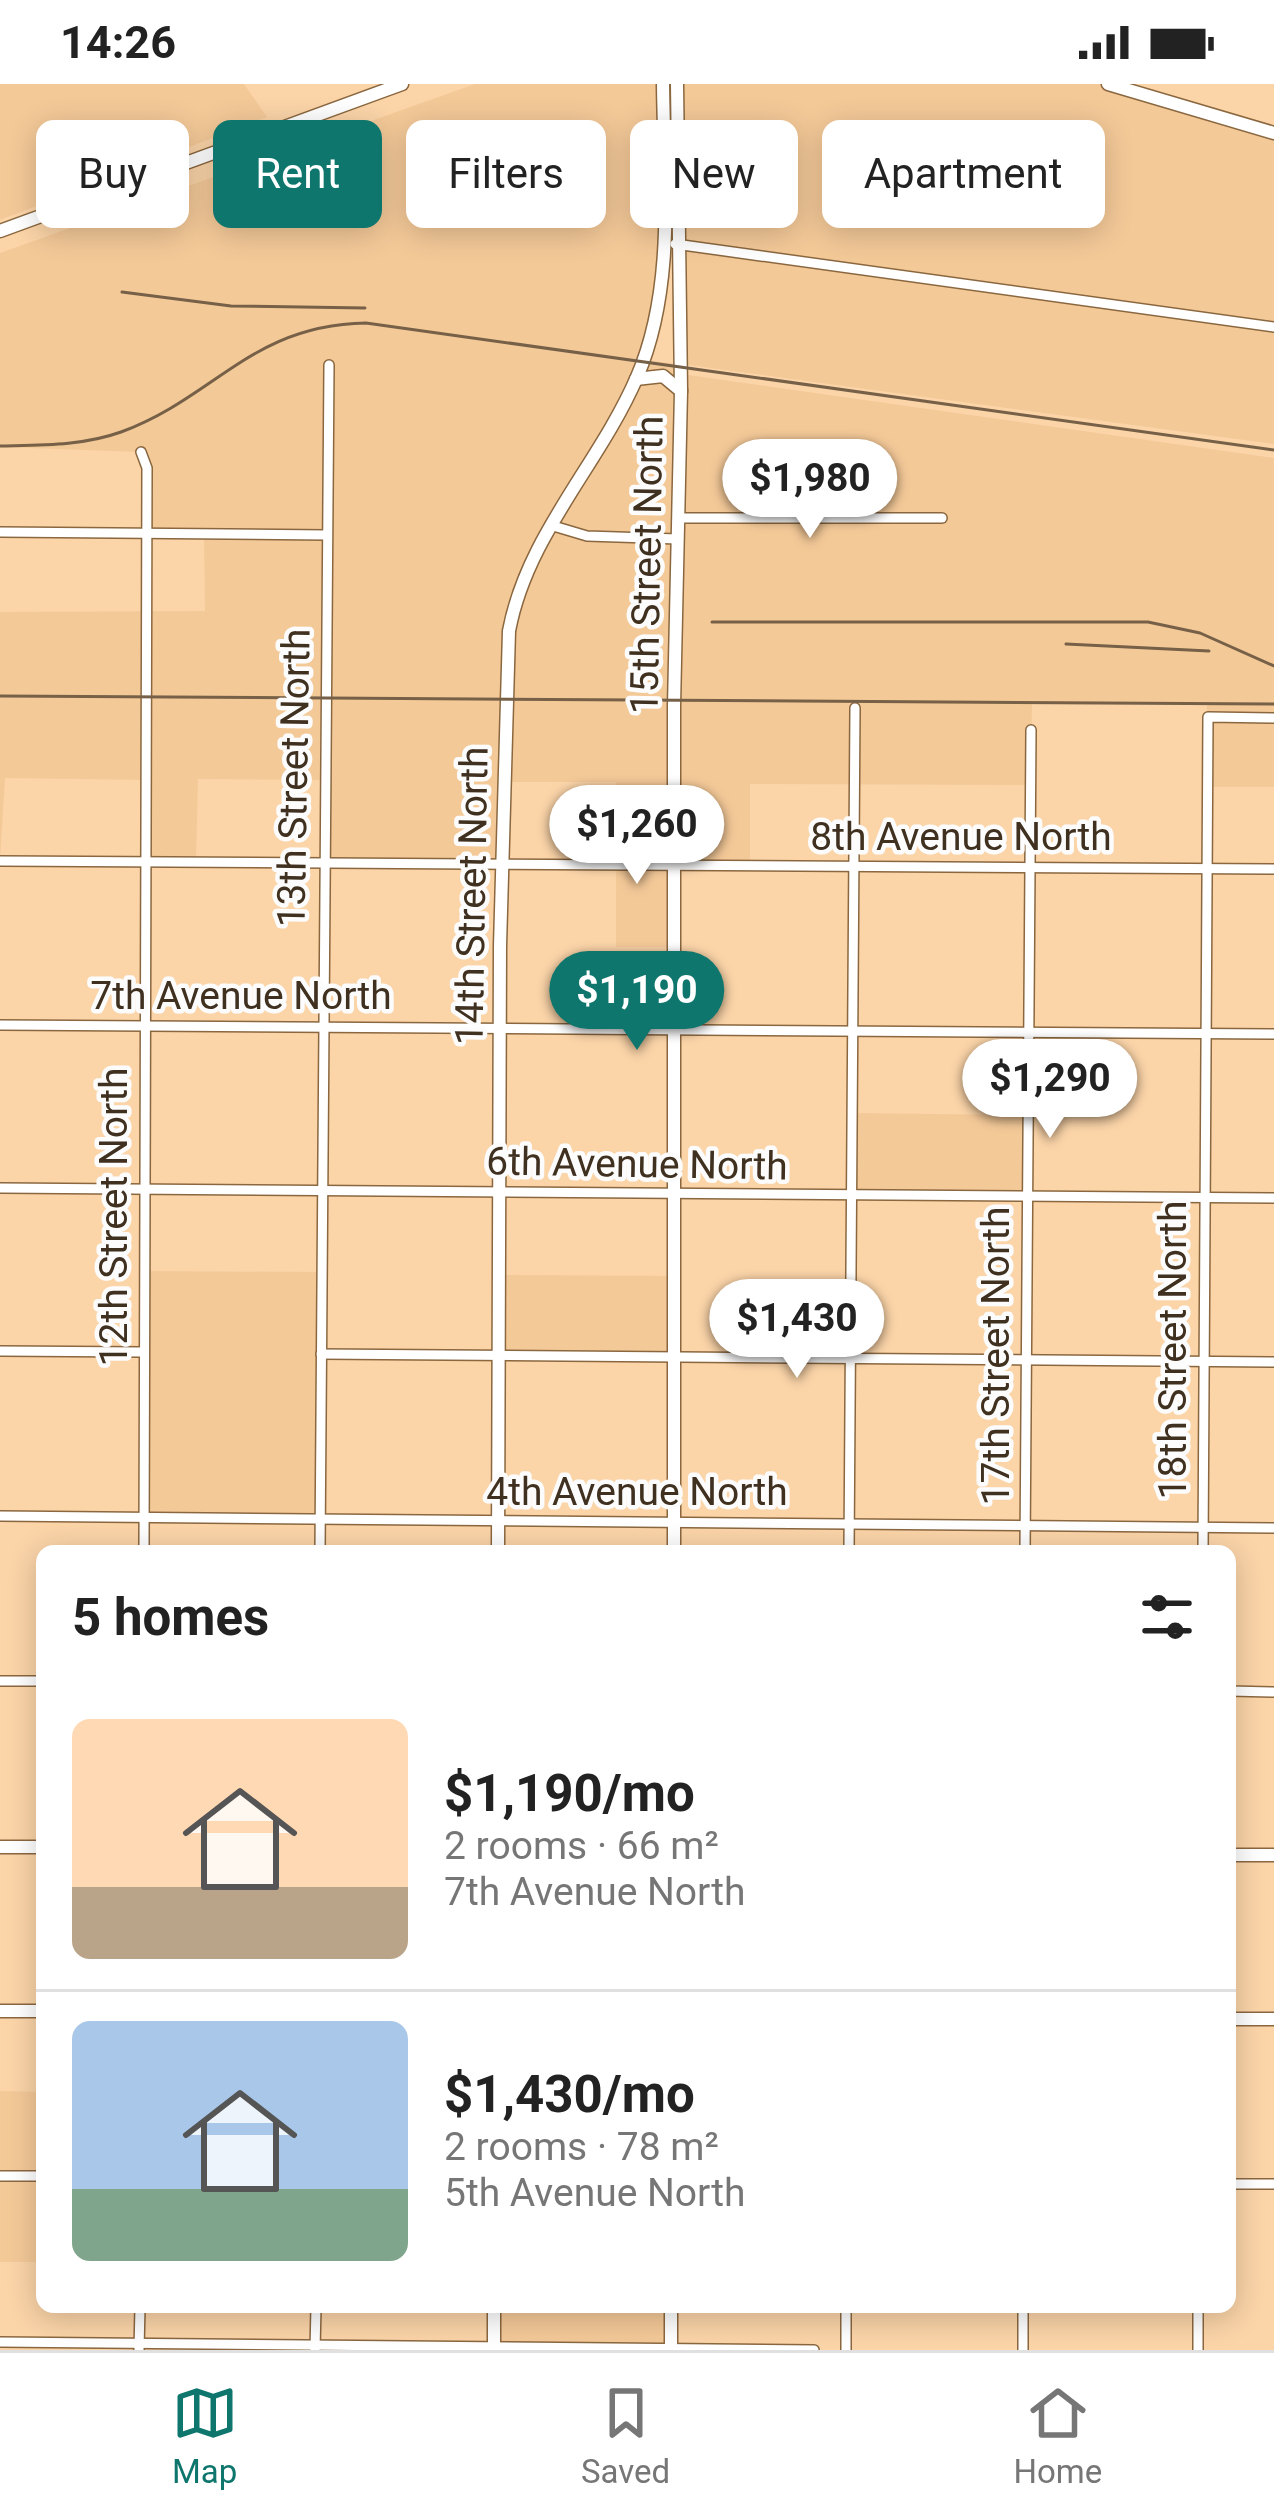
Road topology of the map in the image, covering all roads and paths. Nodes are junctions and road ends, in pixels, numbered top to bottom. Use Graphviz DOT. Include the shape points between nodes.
graph roads {
  1 [pos="402,84"];
  2 [pos="663,84"];
  3 [pos="677,84"];
  4 [pos="1108,84"];
  5 [pos="1274,133"];
  6 [pos="0,230"];
  7 [pos="669,244"];
  8 [pos="661,277"];
  9 [pos="1274,327"];
  10 [pos="329,365"];
  11 [pos="636,379"];
  12 [pos="681,391"];
  13 [pos="142,452"];
  14 [pos="678,518"];
  15 [pos="942,518"];
  16 [pos="550,525"];
  17 [pos="0,532"];
  18 [pos="148,534"];
  19 [pos="327,536"];
  20 [pos="678,539"];
  21 [pos="855,708"];
  22 [pos="1274,718"];
  23 [pos="1031,730"];
  24 [pos="0,861"];
  25 [pos="146,862"];
  26 [pos="322,862"];
  27 [pos="502,862"];
  28 [pos="677,865"];
  29 [pos="853,866"];
  30 [pos="1028,867"];
  31 [pos="1204,869"];
  32 [pos="1274,869"];
  33 [pos="0,1025"];
  34 [pos="145,1025"];
  35 [pos="322,1027"];
  36 [pos="500,1028"];
  37 [pos="676,1031"];
  38 [pos="852,1032"];
  39 [pos="1028,1033"];
  40 [pos="1203,1033"];
  41 [pos="1274,1034"];
  42 [pos="0,1188"];
  43 [pos="144,1189"];
  44 [pos="322,1190"];
  45 [pos="500,1192"];
  46 [pos="676,1195"];
  47 [pos="851,1196"];
  48 [pos="1027,1198"];
  49 [pos="1203,1198"];
  50 [pos="1274,1198"];
  51 [pos="0,1351"];
  52 [pos="143,1352"];
  53 [pos="321,1354"];
  54 [pos="498,1356"];
  55 [pos="675,1358"];
  56 [pos="850,1358"];
  57 [pos="1026,1361"];
  58 [pos="1203,1361"];
  59 [pos="1274,1362"];
  60 [pos="0,1516"];
  61 [pos="143,1518"];
  62 [pos="320,1520"];
  63 [pos="498,1522"];
  64 [pos="674,1522"];
  65 [pos="849,1523"];
  66 [pos="1025,1526"];
  67 [pos="1203,1527"];
  68 [pos="1274,1528"];
  69 [pos="144,1545"];
  70 [pos="320,1545"];
  71 [pos="498,1545"];
  72 [pos="674,1545"];
  73 [pos="849,1545"];
  74 [pos="1025,1545"];
  75 [pos="1203,1545"];
  76 [pos="0,1681"];
  77 [pos="36,1682"];
  78 [pos="1236,1691"];
  79 [pos="1274,1692"];
  80 [pos="0,1847"];
  81 [pos="36,1847"];
  82 [pos="1236,1855"];
  83 [pos="1274,1855"];
  84 [pos="0,2011"];
  85 [pos="36,2011"];
  86 [pos="1236,2019"];
  87 [pos="1274,2019"];
  88 [pos="0,2176"];
  89 [pos="36,2176"];
  90 [pos="1236,2184"];
  91 [pos="1274,2184"];
  92 [pos="140,2313"];
  93 [pos="316,2313"];
  94 [pos="494,2313"];
  95 [pos="671,2313"];
  96 [pos="846,2313"];
  97 [pos="1024,2313"];
  98 [pos="1198,2313"];
  99 [pos="0,2342"];
  100 [pos="139,2347"];
  101 [pos="315,2347"];
  102 [pos="494,2348"];
  103 [pos="671,2349"];
  104 [pos="814,2350"];
  105 [pos="846,2350"];
  106 [pos="1023,2350"];
  107 [pos="1198,2350"];
  1 -- 6 [label="main road"];
  2 -- 7 [label="main road, 15th Street North"];
  3 -- 7 [label="main road, 15th Street North"];
  4 -- 5 [label="main road"];
  7 -- 8 [label="main road, 15th Street North"];
  7 -- 9 [label="street"];
  7 -- 12 [label="main road, 15th Street North"];
  8 -- 11 [label="main road, 14th Street North"];
  10 -- 19 [label="street, 13th Street North"];
  11 -- 12 [label="main road" via="663,376"];
  11 -- 16 [label="main road, 14th Street North"];
  12 -- 14 [label="main road, 15th Street North"];
  13 -- 18 [label="street, 12th Street North"];
  14 -- 15 [label="street"];
  14 -- 20 [label="main road, 15th Street North"];
  16 -- 20 [label="street" via="586,536"];
  16 -- 27 [label="main road, 14th Street North" via="509,632"];
  17 -- 18 [label="street"];
  18 -- 19 [label="street"];
  18 -- 25 [label="street, 12th Street North"];
  19 -- 26 [label="street, 13th Street North"];
  20 -- 28 [label="main road, 15th Street North"];
  21 -- 29 [label="street"];
  22 -- 31 [label="street, 18th Street North" via="1208,717"];
  23 -- 30 [label="street, 17th Street North"];
  24 -- 25 [label="street, 8th Avenue North"];
  25 -- 26 [label="street, 8th Avenue North"];
  25 -- 34 [label="street, 12th Street North"];
  26 -- 27 [label="street, 8th Avenue North"];
  26 -- 35 [label="street, 13th Street North"];
  27 -- 28 [label="street, 8th Avenue North"];
  27 -- 36 [label="main road, 14th Street North"];
  28 -- 29 [label="street, 8th Avenue North"];
  28 -- 37 [label="main road, 15th Street North"];
  29 -- 30 [label="street, 8th Avenue North"];
  29 -- 38 [label="street"];
  30 -- 31 [label="street, 8th Avenue North"];
  30 -- 39 [label="street, 17th Street North"];
  31 -- 32 [label="street, 8th Avenue North"];
  31 -- 40 [label="street, 18th Street North"];
  33 -- 34 [label="street, 7th Avenue North"];
  34 -- 35 [label="street, 7th Avenue North"];
  34 -- 43 [label="street, 12th Street North"];
  35 -- 36 [label="street, 7th Avenue North"];
  35 -- 44 [label="street, 13th Street North"];
  36 -- 37 [label="street, 7th Avenue North"];
  36 -- 45 [label="main road, 14th Street North"];
  37 -- 38 [label="street, 7th Avenue North"];
  37 -- 46 [label="main road, 15th Street North"];
  38 -- 39 [label="street, 7th Avenue North"];
  38 -- 47 [label="street"];
  39 -- 40 [label="street, 7th Avenue North"];
  39 -- 48 [label="street, 17th Street North"];
  40 -- 41 [label="street, 7th Avenue North"];
  40 -- 49 [label="street, 18th Street North"];
  42 -- 43 [label="street, 6th Avenue North"];
  43 -- 44 [label="street, 6th Avenue North"];
  43 -- 52 [label="street, 12th Street North"];
  44 -- 45 [label="street, 6th Avenue North"];
  44 -- 53 [label="street, 13th Street North"];
  45 -- 46 [label="street, 6th Avenue North"];
  45 -- 54 [label="main road, 14th Street North"];
  46 -- 47 [label="street, 6th Avenue North"];
  46 -- 55 [label="main road, 15th Street North"];
  47 -- 48 [label="street, 6th Avenue North"];
  47 -- 56 [label="street"];
  48 -- 49 [label="street, 6th Avenue North"];
  48 -- 57 [label="street, 17th Street North"];
  49 -- 50 [label="street, 6th Avenue North"];
  49 -- 58 [label="street, 18th Street North"];
  51 -- 52 [label="street"];
  52 -- 61 [label="street, 12th Street North"];
  53 -- 54 [label="street"];
  53 -- 62 [label="street, 13th Street North"];
  54 -- 55 [label="street"];
  54 -- 63 [label="main road, 14th Street North"];
  55 -- 56 [label="street"];
  55 -- 64 [label="main road, 15th Street North"];
  56 -- 57 [label="street"];
  56 -- 65 [label="street"];
  57 -- 58 [label="street"];
  57 -- 66 [label="street, 17th Street North"];
  58 -- 59 [label="street"];
  58 -- 67 [label="street, 18th Street North"];
  60 -- 61 [label="street, 4th Avenue North"];
  61 -- 62 [label="street, 4th Avenue North"];
  61 -- 69 [label="street, 12th Street North"];
  62 -- 63 [label="street, 4th Avenue North"];
  62 -- 70 [label="street, 13th Street North"];
  63 -- 64 [label="street, 4th Avenue North"];
  63 -- 71 [label="main road, 14th Street North"];
  64 -- 65 [label="street, 4th Avenue North"];
  64 -- 72 [label="main road, 15th Street North"];
  65 -- 66 [label="street, 4th Avenue North"];
  65 -- 73 [label="street"];
  66 -- 67 [label="street, 4th Avenue North"];
  66 -- 74 [label="street, 17th Street North"];
  67 -- 68 [label="street, 4th Avenue North"];
  67 -- 75 [label="street, 18th Street North"];
  76 -- 77 [label="street"];
  78 -- 79 [label="street"];
  80 -- 81 [label="main road"];
  82 -- 83 [label="main road"];
  84 -- 85 [label="main road"];
  86 -- 87 [label="main road"];
  88 -- 89 [label="street"];
  90 -- 91 [label="street"];
  92 -- 100 [label="street"];
  93 -- 101 [label="street"];
  94 -- 102 [label="main road"];
  95 -- 103 [label="main road"];
  96 -- 105 [label="street"];
  97 -- 106 [label="street"];
  98 -- 107 [label="street"];
  99 -- 100 [label="street"];
  100 -- 101 [label="street"];
  101 -- 102 [label="street"];
  102 -- 103 [label="street"];
  103 -- 104 [label="street"];
}
